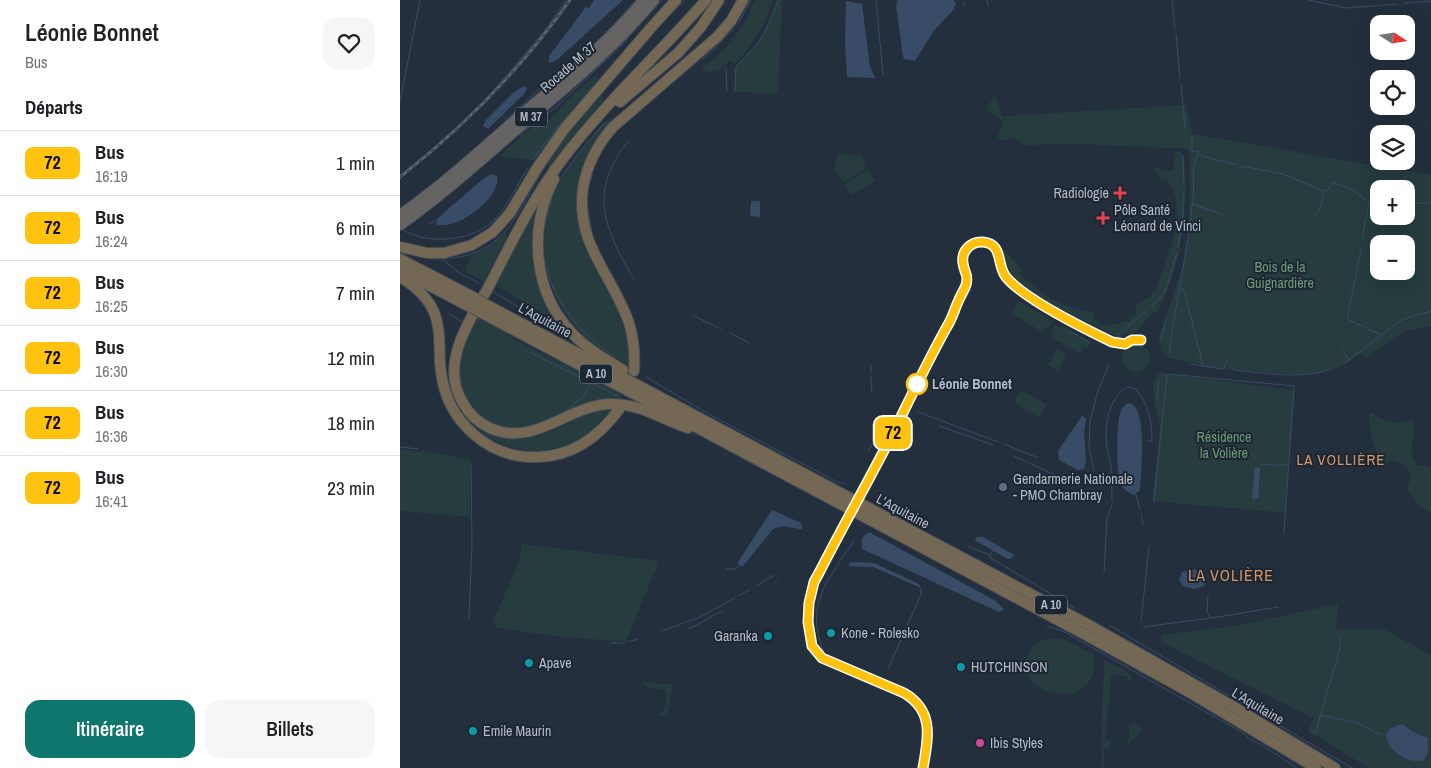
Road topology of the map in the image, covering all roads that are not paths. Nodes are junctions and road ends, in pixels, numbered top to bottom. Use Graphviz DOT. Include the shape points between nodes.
graph roads {
  1 [pos="644,0"];
  2 [pos="654,0"];
  3 [pos="676,0"];
  4 [pos="706,0"];
  5 [pos="718,0"];
  6 [pos="743,0"];
  7 [pos="400,215"];
  8 [pos="400,225"];
  9 [pos="400,247"];
  10 [pos="400,259"];
  11 [pos="400,270"];
  12 [pos="400,277"];
  13 [pos="478,306"];
  14 [pos="634,371"];
  15 [pos="648,390"];
  16 [pos="624,402"];
  17 [pos="713,436"];
  18 [pos="1313,766"];
  19 [pos="1335,768"];
  1 -- 7 [label="highway, Rocade M 37 / M 37" via="578,66 441,184"];
  2 -- 8 [label="highway, Rocade M 37 / M 37" via="588,68 446,190"];
  3 -- 9 [label="highway" via="565,128 510,213 493,232 472,245 444,253"];
  4 -- 17 [label="highway" via="585,132 549,178 466,328 457,352 454,382 470,414 484,425 505,433 536,431 588,408 611,404 643,409"];
  5 -- 15 [label="highway" via="701,27 678,53 622,100 580,142 553,181 539,224 542,276 560,317 586,346 644,383"];
  6 -- 14 [label="highway" via="731,21 711,43 612,127 600,143 587,171 582,204 584,228 591,250 629,323 635,350"];
  10 -- 13 [label="highway, L'Aquitaine / A 10"];
  11 -- 13 [label="highway, L'Aquitaine / A 10"];
  12 -- 16 [label="highway" via="422,294 434,311 439,332 442,381 450,404 468,429 487,444 518,456 558,454 596,436"];
  13 -- 15 [label="highway, L'Aquitaine / A 10"];
  13 -- 17 [label="highway, L'Aquitaine / A 10"];
  15 -- 19 [label="highway, L'Aquitaine / A 10" via="1117,640"];
  17 -- 18 [label="highway, L'Aquitaine / A 10" via="1119,653"];
}
